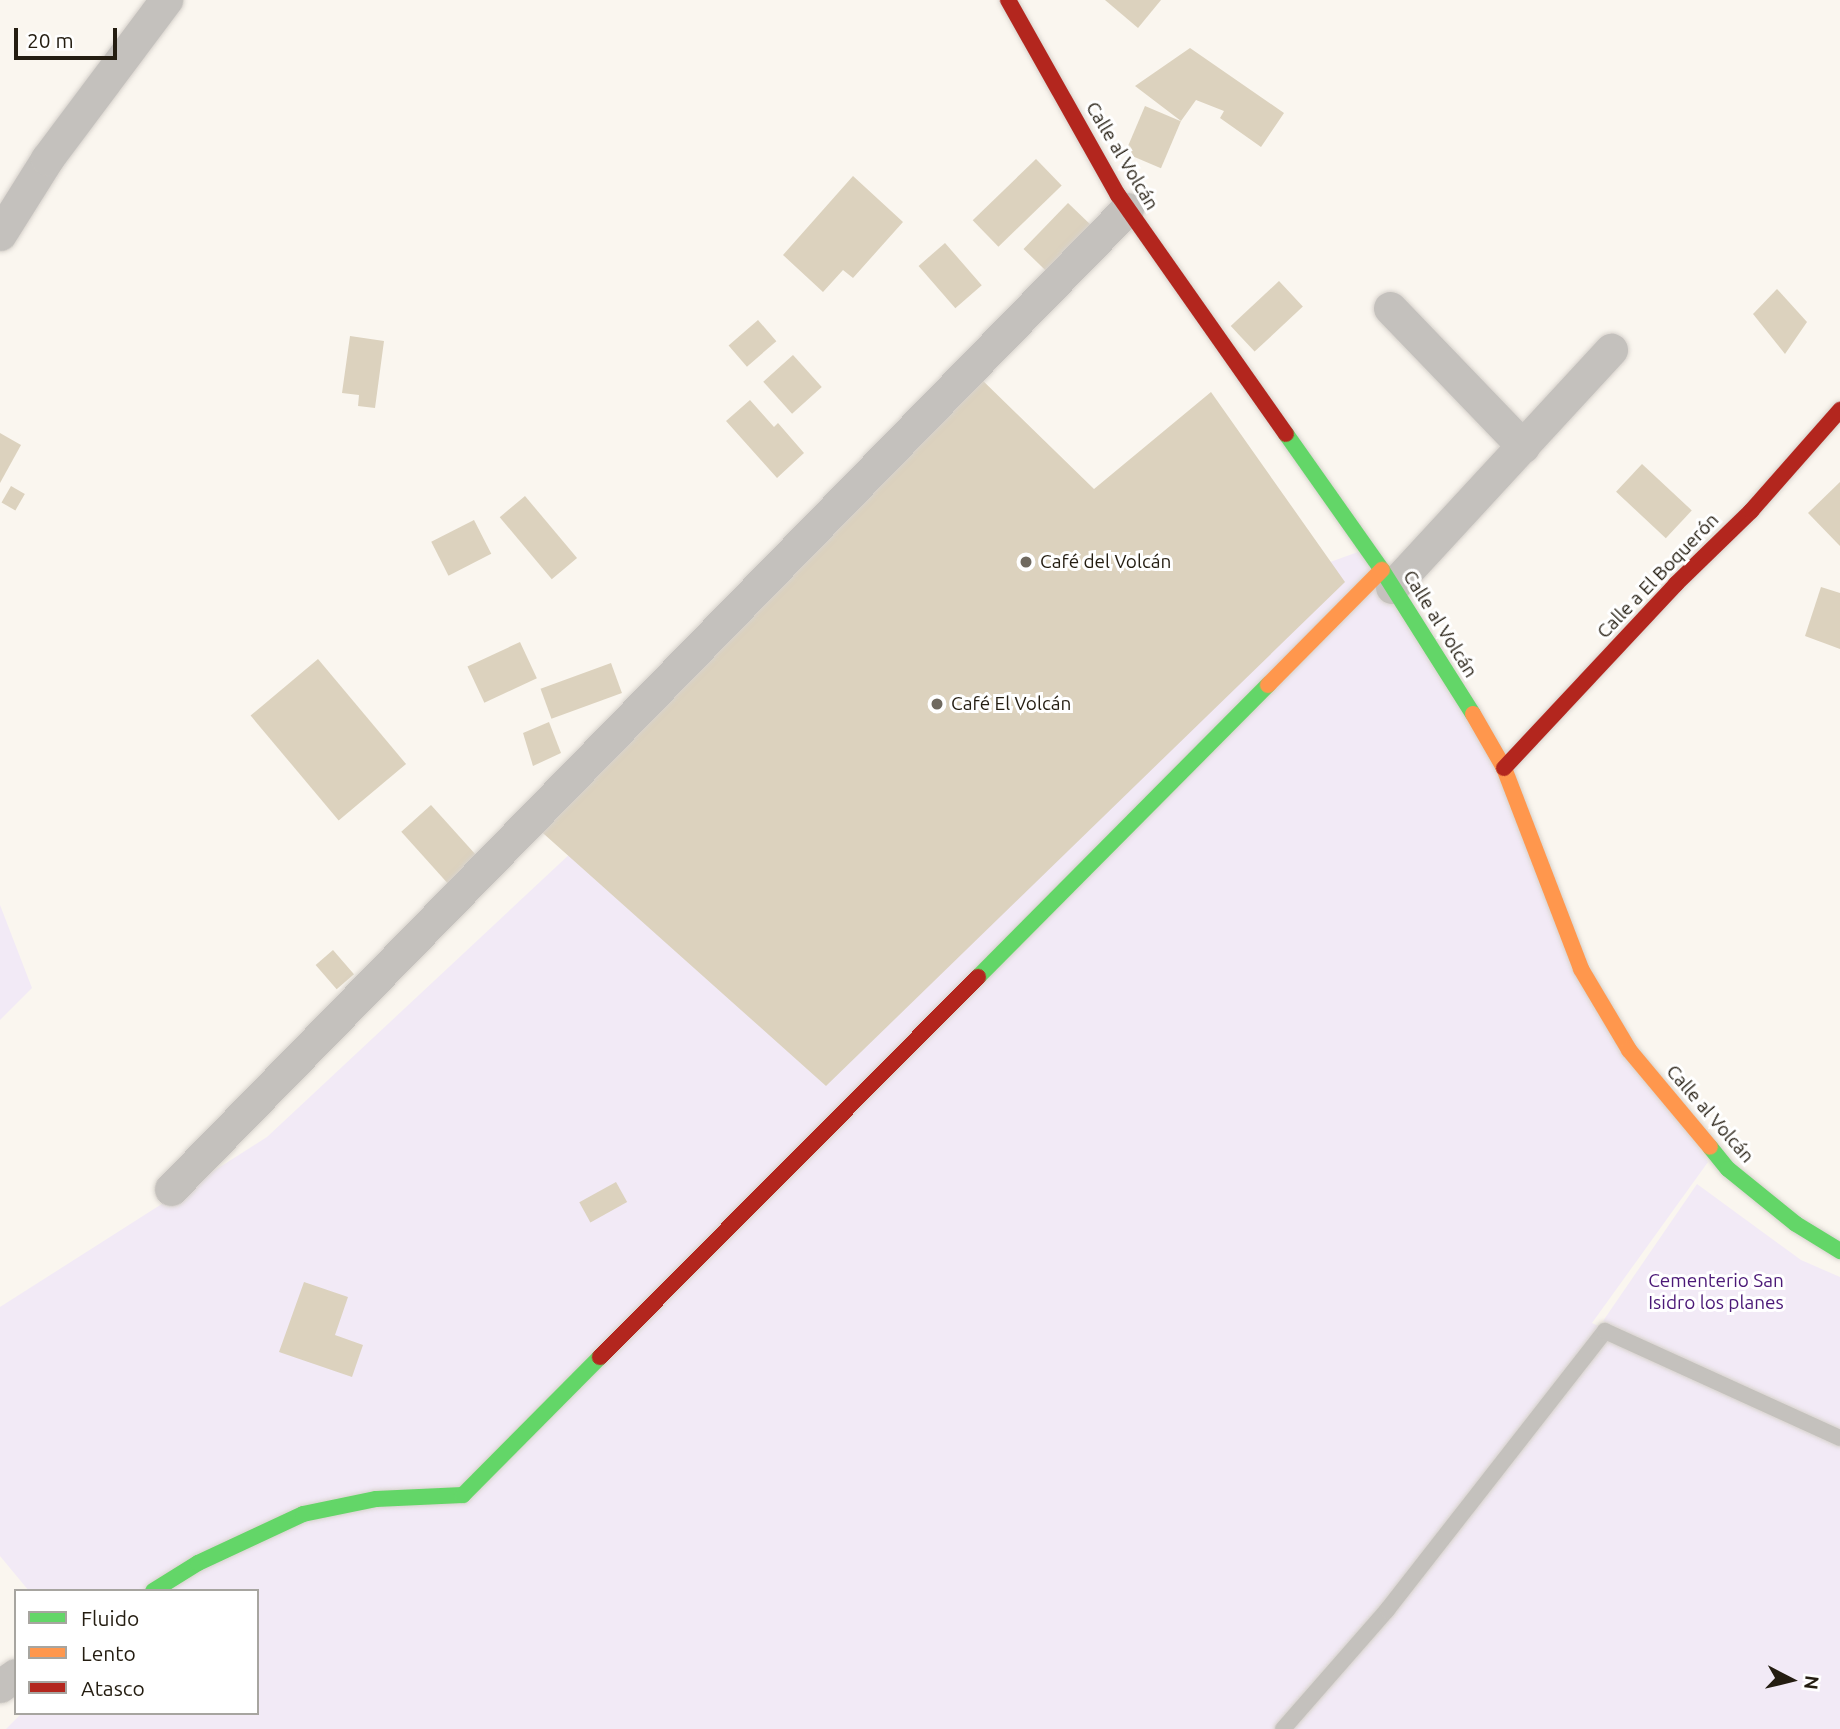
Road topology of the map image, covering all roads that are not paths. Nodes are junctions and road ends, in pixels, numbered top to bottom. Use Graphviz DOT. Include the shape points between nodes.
graph roads {
  1 [pos="166,0"];
  2 [pos="1016,5"];
  3 [pos="1127,209"];
  4 [pos="0,234"];
  5 [pos="1390,308"];
  6 [pos="1611,350"];
  7 [pos="1840,410"];
  8 [pos="1820,432"];
  9 [pos="1840,443"];
  10 [pos="1523,446"];
  11 [pos="1387,579"];
  12 [pos="1504,768"];
  13 [pos="171,1189"];
  14 [pos="1840,1251"];
  15 [pos="1840,1438"];
  16 [pos="156,1589"];
  17 [pos="1283,1729"];
  1 -- 4 [label="street" via="47,159"];
  2 -- 3 [label="street, Calle al Volcán"];
  3 -- 11 [label="street, Calle al Volcán"];
  3 -- 13 [label="street"];
  5 -- 10 [label="street"];
  6 -- 10 [label="street"];
  7 -- 8 [label="street, Calle a El Boquerón"];
  8 -- 9 [label="lane"];
  8 -- 12 [label="street, Calle a El Boquerón" via="1751,511"];
  10 -- 11 [label="street"];
  11 -- 12 [label="street, Calle al Volcán"];
  11 -- 16 [label="street" via="463,1495 376,1499 303,1514 198,1563"];
  12 -- 14 [label="street, Calle al Volcán" via="1581,969 1629,1050 1728,1169 1786,1217"];
  15 -- 17 [label="lane" via="1605,1331 1387,1610"];
}
